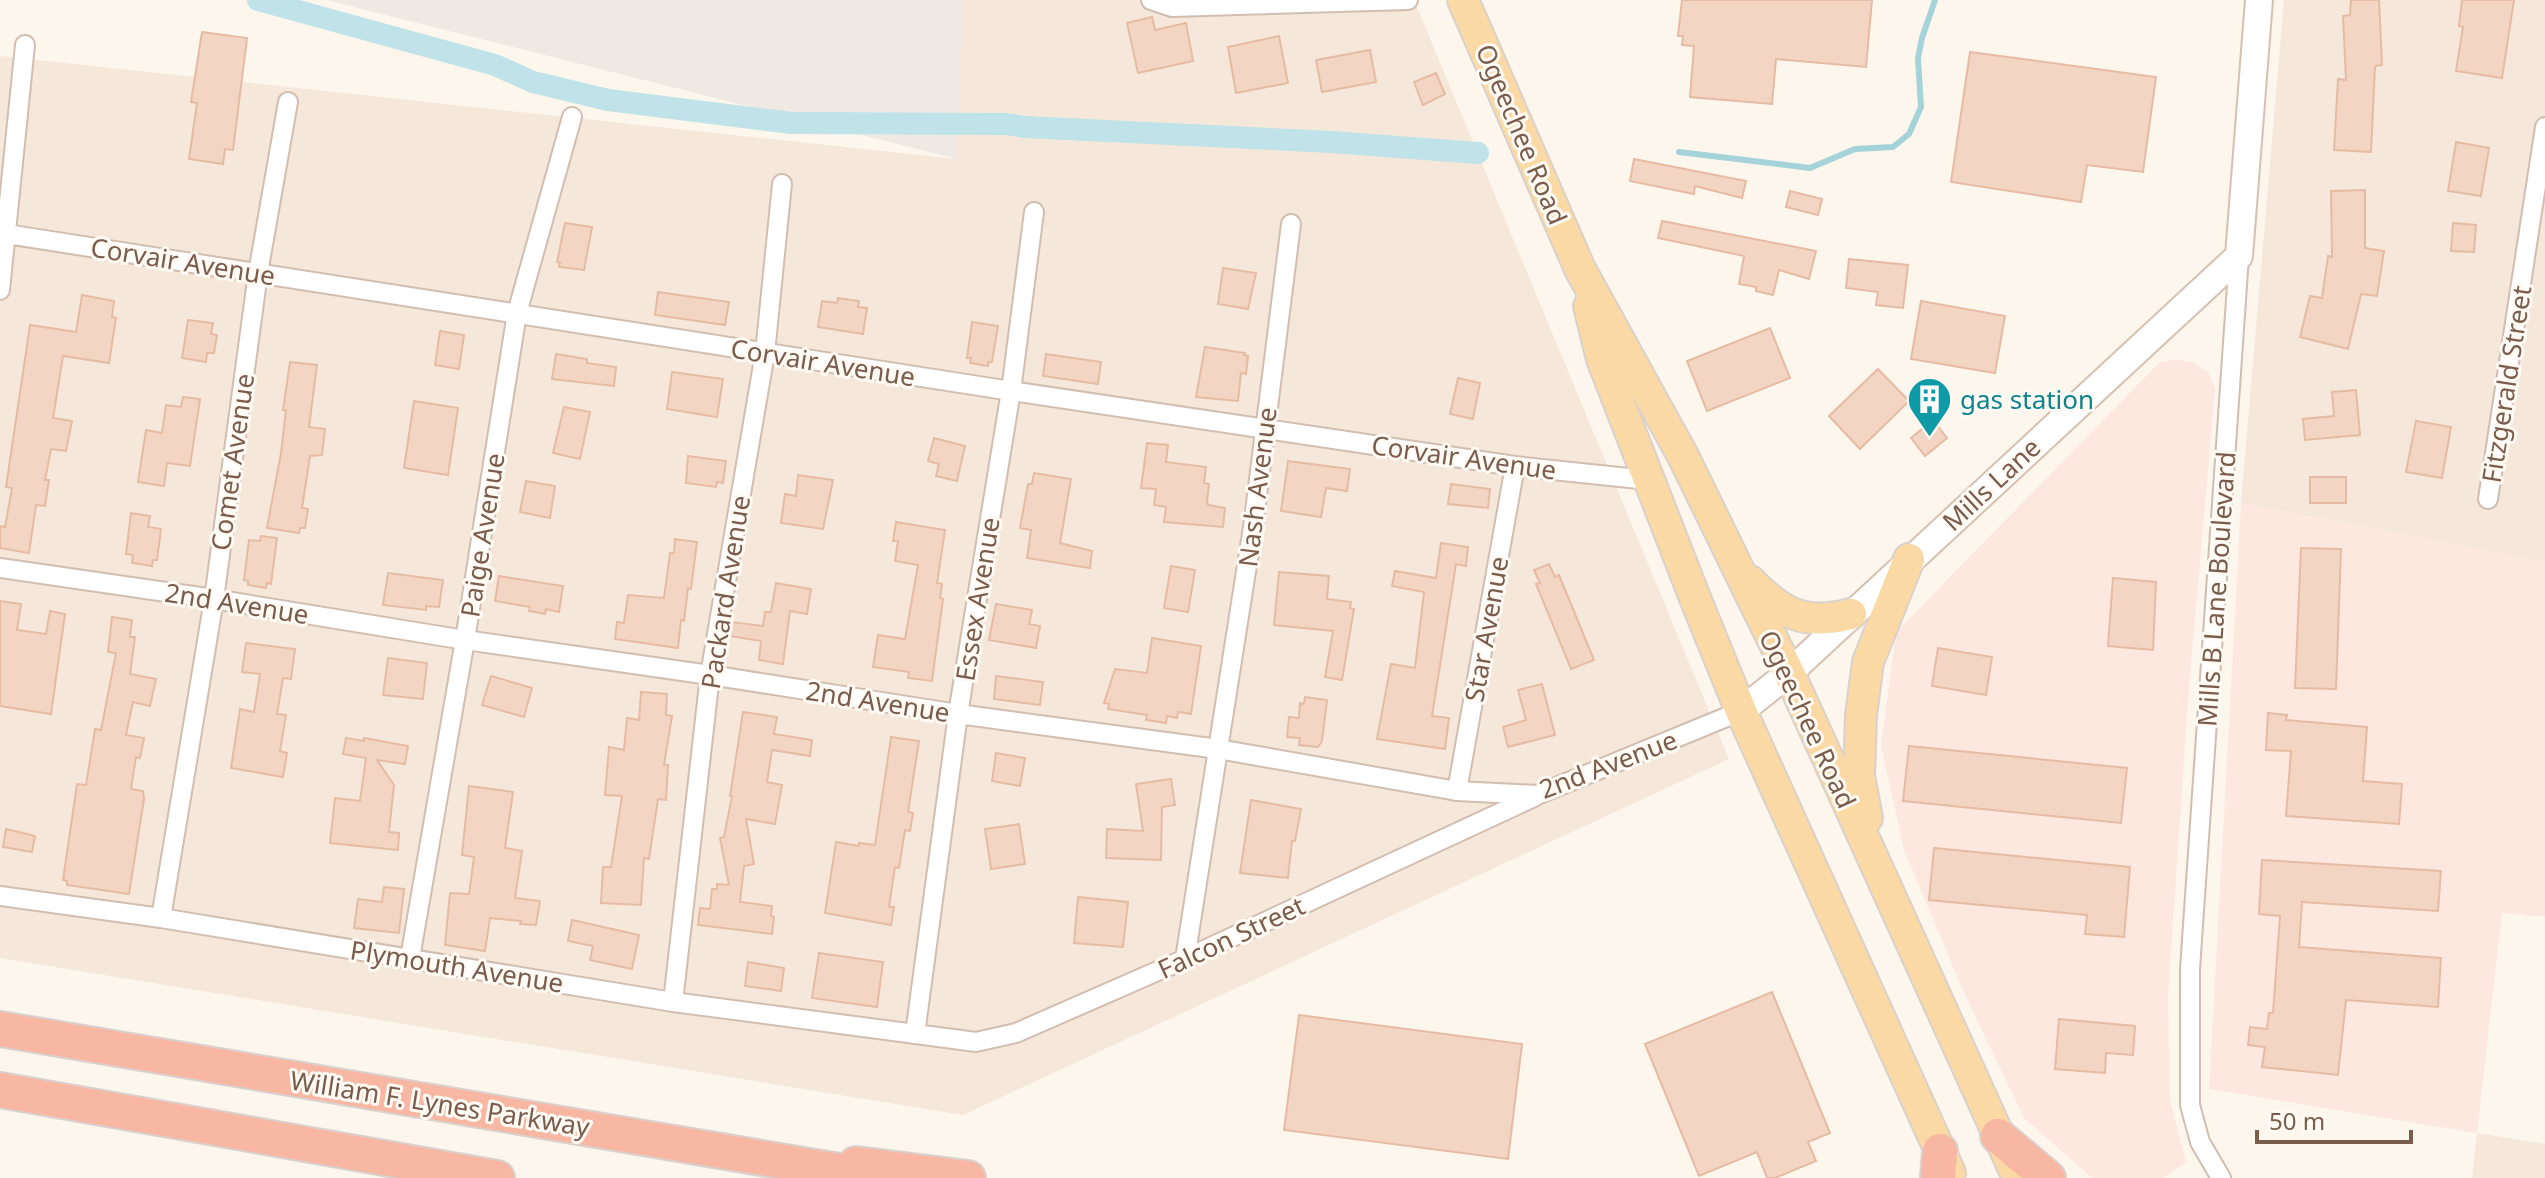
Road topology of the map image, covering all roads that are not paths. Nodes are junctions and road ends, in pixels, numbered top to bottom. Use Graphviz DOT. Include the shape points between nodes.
graph roads {
  1 [pos="1151,0"];
  2 [pos="1408,0"];
  3 [pos="1463,0"];
  4 [pos="2259,0"];
  5 [pos="25,45"];
  6 [pos="288,102"];
  7 [pos="572,117"];
  8 [pos="2545,127"];
  9 [pos="782,184"];
  10 [pos="1034,212"];
  11 [pos="1291,224"];
  12 [pos="4,233"];
  13 [pos="2239,256"];
  14 [pos="1580,269"];
  15 [pos="258,273"];
  16 [pos="0,290"];
  17 [pos="517,313"];
  18 [pos="765,353"];
  19 [pos="1011,391"];
  20 [pos="1264,428"];
  21 [pos="1515,466"];
  22 [pos="1648,480"];
  23 [pos="2488,499"];
  24 [pos="1909,559"];
  25 [pos="0,568"];
  26 [pos="1739,569"];
  27 [pos="214,599"];
  28 [pos="1851,614"];
  29 [pos="465,640"];
  30 [pos="1789,673"];
  31 [pos="710,675"];
  32 [pos="1741,711"];
  33 [pos="958,714"];
  34 [pos="1218,749"];
  35 [pos="1457,791"];
  36 [pos="1537,795"];
  37 [pos="1877,871"];
  38 [pos="0,896"];
  39 [pos="161,918"];
  40 [pos="410,958"];
  41 [pos="1185,959"];
  42 [pos="673,1002"];
  43 [pos="0,1029"];
  44 [pos="915,1034"];
  45 [pos="0,1090"];
  46 [pos="1998,1136"];
  47 [pos="693,1145"];
  48 [pos="1944,1169"];
  49 [pos="2218,1175"];
  50 [pos="497,1178"];
  51 [pos="880,1178"];
  52 [pos="968,1178"];
  53 [pos="2018,1178"];
  54 [pos="2048,1178"];
  1 -- 2 [label="street" via="1172,7"];
  3 -- 14 [label="main road, Ogeechee Road"];
  4 -- 13 [label="main road, Mills B Lane Boulevard"];
  5 -- 12 [label="street"];
  6 -- 15 [label="street, Comet Avenue"];
  7 -- 17 [label="street, Paige Avenue"];
  8 -- 23 [label="street, Fitzgerald Street"];
  9 -- 18 [label="street, Packard Avenue"];
  10 -- 19 [label="street, Essex Avenue"];
  11 -- 20 [label="street, Nash Avenue"];
  12 -- 15 [label="street, Corvair Avenue"];
  12 -- 16 [label="street"];
  13 -- 24 [label="main road, Mills Lane"];
  13 -- 49 [label="street, Mills B Lane Boulevard" via="2190,957 2190,1105 2200,1142"];
  14 -- 22 [label="main road, Ogeechee Road" via="1602,359"];
  14 -- 26 [label="main road, Ogeechee Road"];
  15 -- 17 [label="street, Corvair Avenue"];
  15 -- 27 [label="street, Comet Avenue"];
  17 -- 18 [label="street, Corvair Avenue"];
  17 -- 29 [label="street, Paige Avenue"];
  18 -- 19 [label="street, Corvair Avenue"];
  18 -- 31 [label="street, Packard Avenue"];
  19 -- 20 [label="street, Corvair Avenue"];
  19 -- 33 [label="street, Essex Avenue"];
  20 -- 21 [label="street, Corvair Avenue"];
  20 -- 34 [label="street, Nash Avenue"];
  21 -- 22 [label="street, Corvair Avenue"];
  21 -- 35 [label="street, Star Avenue"];
  22 -- 32 [label="main road, Ogeechee Road"];
  24 -- 28 [label="main road, Mills Lane"];
  24 -- 37 [label="main road" via="1868,662 1861,715 1859,776"];
  25 -- 27 [label="street, 2nd Avenue"];
  26 -- 28 [label="main road" via="1777,607 1829,620"];
  26 -- 30 [label="main road, Ogeechee Road"];
  27 -- 29 [label="street, 2nd Avenue"];
  27 -- 39 [label="street, Comet Avenue"];
  28 -- 30 [label="main road, Mills Lane"];
  29 -- 31 [label="street, 2nd Avenue"];
  29 -- 40 [label="street, Paige Avenue"];
  30 -- 32 [label="main road, Mills Lane"];
  30 -- 37 [label="main road, Ogeechee Road"];
  31 -- 33 [label="street, 2nd Avenue"];
  31 -- 42 [label="street, Packard Avenue"];
  32 -- 36 [label="street, 2nd Avenue"];
  32 -- 48 [label="main road, Ogeechee Road"];
  33 -- 34 [label="street, 2nd Avenue"];
  33 -- 44 [label="street, Essex Avenue"];
  34 -- 35 [label="street, 2nd Avenue"];
  34 -- 41 [label="street, Nash Avenue"];
  35 -- 36 [label="street, 2nd Avenue"];
  36 -- 41 [label="street, Falcon Street"];
  37 -- 46 [label="main road, Ogeechee Road"];
  38 -- 39 [label="street, Plymouth Avenue"];
  39 -- 40 [label="street, Plymouth Avenue"];
  40 -- 42 [label="street, Plymouth Avenue"];
  41 -- 44 [label="street, Falcon Street" via="1016,1033 976,1042"];
  42 -- 44 [label="street, Plymouth Avenue"];
  43 -- 47 [label="highway, William F. Lynes Parkway"];
  45 -- 50 [label="highway"];
  46 -- 53 [label="main road, Ogeechee Road"];
  46 -- 54 [label="highway"];
  47 -- 51 [label="highway, William F. Lynes Parkway"];
  47 -- 52 [label="highway"];
}
